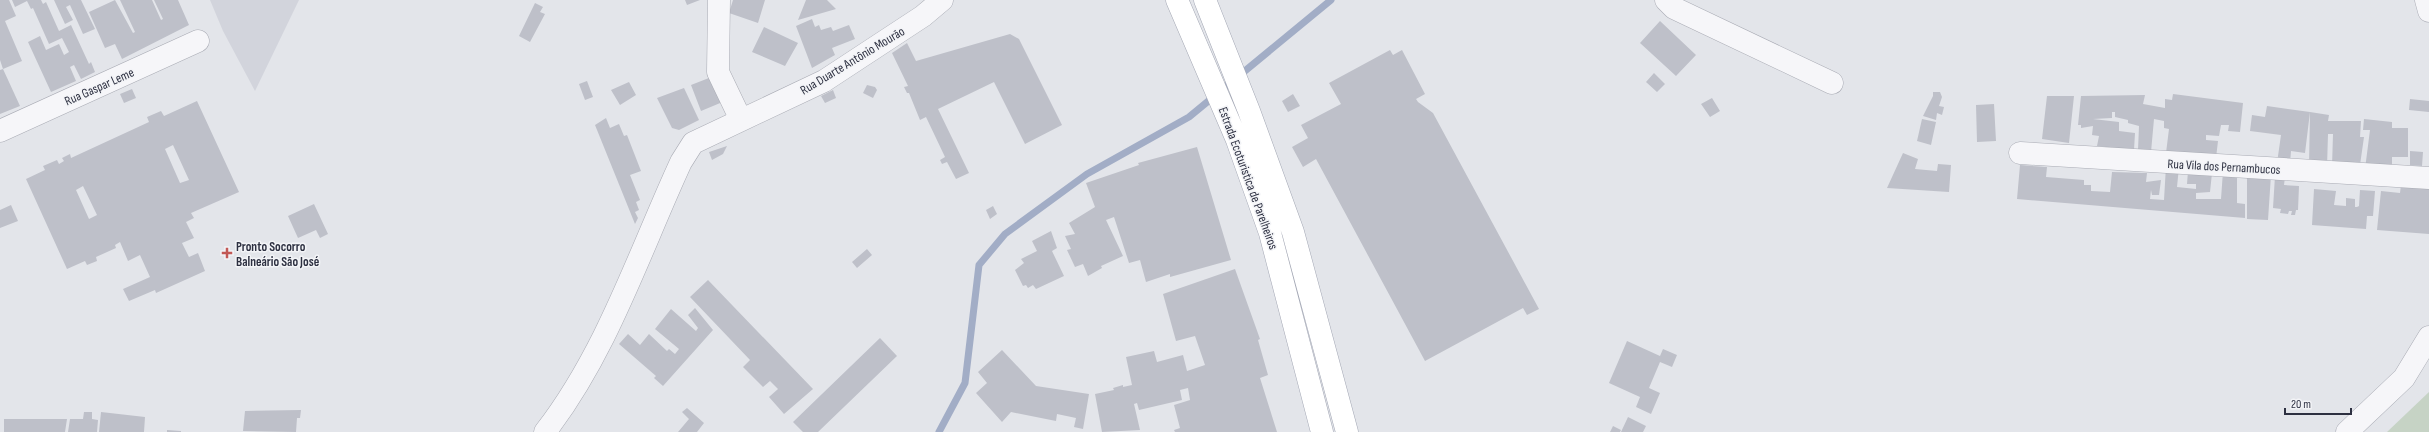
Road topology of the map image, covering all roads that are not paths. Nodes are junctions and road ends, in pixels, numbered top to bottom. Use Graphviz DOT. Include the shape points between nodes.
graph roads {
  1 [pos="719,0"];
  2 [pos="942,0"];
  3 [pos="1178,0"];
  4 [pos="1204,0"];
  5 [pos="1666,0"];
  6 [pos="2426,0"];
  7 [pos="2429,11"];
  8 [pos="198,41"];
  9 [pos="1832,83"];
  10 [pos="741,120"];
  11 [pos="0,130"];
  12 [pos="2020,153"];
  13 [pos="2429,178"];
  14 [pos="2429,337"];
  15 [pos="545,432"];
  16 [pos="1322,432"];
  17 [pos="1347,432"];
  18 [pos="2347,432"];
  1 -- 10 [label="street" via="718,72"];
  2 -- 10 [label="street, Rua Duarte Antônio Mourão" via="923,16 824,81"];
  3 -- 16 [label="main road, Estrada Ecoturistica de Parelheiros" via="1230,122 1270,233"];
  4 -- 17 [label="main road, Estrada Ecoturistica de Parelheiros" via="1294,232"];
  5 -- 9 [label="street" via="1674,8"];
  6 -- 7 [label="street"];
  8 -- 11 [label="street, Rua Gaspar Leme"];
  10 -- 15 [label="street, Rua Duarte Antônio Mourão" via="693,144 681,162 602,339 573,393"];
  12 -- 13 [label="street, Rua Vila dos Pernambucos"];
  14 -- 18 [label="street" via="2404,378"];
}
